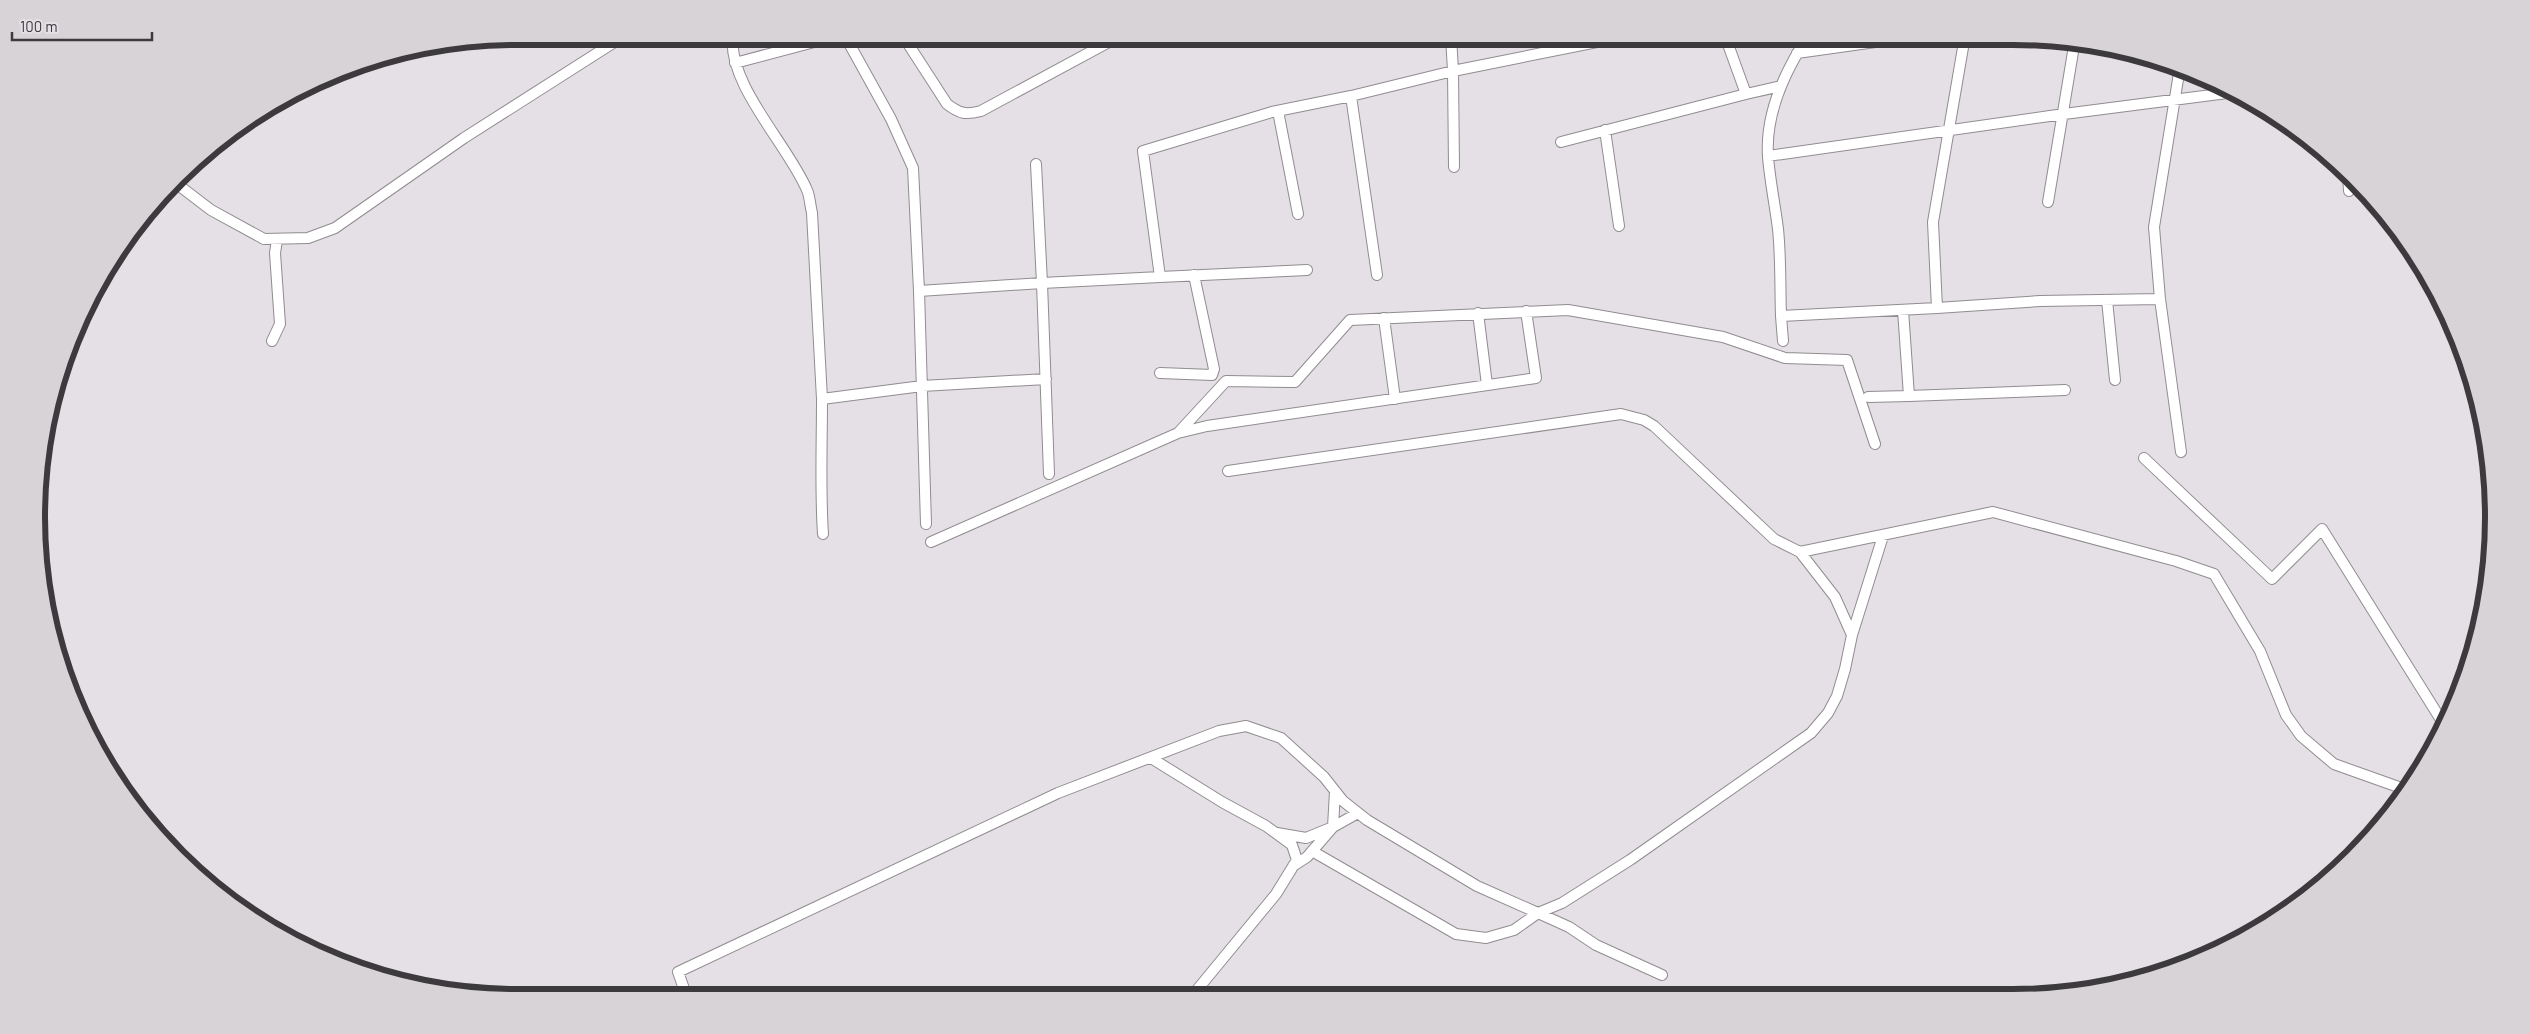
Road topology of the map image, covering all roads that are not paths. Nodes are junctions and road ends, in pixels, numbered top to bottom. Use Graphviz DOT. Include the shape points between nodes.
graph roads {
  1 [pos="610,45"];
  2 [pos="732,45"];
  3 [pos="803,45"];
  4 [pos="850,45"];
  5 [pos="909,45"];
  6 [pos="1103,45"];
  7 [pos="1452,45"];
  8 [pos="1582,45"];
  9 [pos="1728,45"];
  10 [pos="1802,45"];
  11 [pos="1854,45"];
  12 [pos="1963,45"];
  13 [pos="2074,49"];
  14 [pos="1797,53"];
  15 [pos="735,63"];
  16 [pos="1453,71"];
  17 [pos="2179,75"];
  18 [pos="1781,86"];
  19 [pos="1746,94"];
  20 [pos="2222,94"];
  21 [pos="1351,96"];
  22 [pos="2174,101"];
  23 [pos="1278,111"];
  24 [pos="2064,114"];
  25 [pos="1606,130"];
  26 [pos="1949,130"];
  27 [pos="1561,142"];
  28 [pos="1768,156"];
  29 [pos="1036,164"];
  30 [pos="1454,167"];
  31 [pos="2349,185"];
  32 [pos="180,186"];
  33 [pos="2349,191"];
  34 [pos="2048,202"];
  35 [pos="1298,214"];
  36 [pos="1619,226"];
  37 [pos="276,240"];
  38 [pos="1307,270"];
  39 [pos="1377,274"];
  40 [pos="1194,275"];
  41 [pos="1160,277"];
  42 [pos="1042,283"];
  43 [pos="919,291"];
  44 [pos="2160,299"];
  45 [pos="2107,300"];
  46 [pos="1937,308"];
  47 [pos="1903,310"];
  48 [pos="1526,312"];
  49 [pos="1478,313"];
  50 [pos="1781,316"];
  51 [pos="1384,318"];
  52 [pos="272,341"];
  53 [pos="1783,341"];
  54 [pos="1160,374"];
  55 [pos="1046,379"];
  56 [pos="2115,380"];
  57 [pos="1487,385"];
  58 [pos="922,386"];
  59 [pos="2065,390"];
  60 [pos="1909,396"];
  61 [pos="1868,397"];
  62 [pos="822,399"];
  63 [pos="1395,399"];
  64 [pos="1178,433"];
  65 [pos="1875,444"];
  66 [pos="2181,452"];
  67 [pos="2144,458"];
  68 [pos="1228,471"];
  69 [pos="1048,474"];
  70 [pos="926,524"];
  71 [pos="823,534"];
  72 [pos="1883,536"];
  73 [pos="931,542"];
  74 [pos="1800,552"];
  75 [pos="1852,635"];
  76 [pos="2440,718"];
  77 [pos="1151,758"];
  78 [pos="2399,787"];
  79 [pos="1335,791"];
  80 [pos="1358,813"];
  81 [pos="1332,827"];
  82 [pos="1274,832"];
  83 [pos="1312,851"];
  84 [pos="1293,866"];
  85 [pos="1538,913"];
  86 [pos="1662,975"];
  87 [pos="684,989"];
  88 [pos="1198,989"];
  1 -- 37 [label="street" via="464,138 335,228 308,238"];
  2 -- 15 [label="street"];
  3 -- 15 [label="street"];
  4 -- 43 [label="street" via="891,119 913,168"];
  5 -- 6 [label="street" via="947,104 966,115 981,111"];
  7 -- 16 [label="street"];
  8 -- 16 [label="street"];
  9 -- 19 [label="street"];
  10 -- 14 [label="street"];
  11 -- 14 [label="street"];
  12 -- 26 [label="street"];
  13 -- 24 [label="street"];
  14 -- 18 [label="street"];
  15 -- 62 [label="street" via="753,100 808,192 812,213"];
  16 -- 21 [label="street"];
  16 -- 30 [label="street"];
  17 -- 22 [label="street"];
  18 -- 19 [label="street"];
  18 -- 28 [label="street" via="1769,132"];
  19 -- 25 [label="street"];
  20 -- 22 [label="street"];
  21 -- 23 [label="street"];
  21 -- 39 [label="street"];
  22 -- 24 [label="street"];
  22 -- 44 [label="street" via="2154,227"];
  23 -- 35 [label="street"];
  23 -- 41 [label="street" via="1143,151"];
  24 -- 26 [label="street"];
  24 -- 34 [label="street"];
  25 -- 27 [label="street"];
  25 -- 36 [label="street"];
  26 -- 28 [label="street"];
  26 -- 46 [label="street" via="1933,222"];
  28 -- 50 [label="street" via="1778,230"];
  29 -- 42 [label="street"];
  31 -- 33 [label="street"];
  32 -- 37 [label="street" via="211,210 264,239"];
  37 -- 52 [label="street" via="280,324"];
  38 -- 40 [label="street"];
  40 -- 41 [label="street"];
  40 -- 54 [label="street" via="1214,369 1212,376"];
  41 -- 42 [label="street"];
  42 -- 43 [label="street"];
  42 -- 55 [label="street"];
  43 -- 58 [label="street"];
  44 -- 45 [label="street"];
  44 -- 66 [label="street"];
  45 -- 46 [label="street"];
  45 -- 56 [label="street"];
  46 -- 47 [label="street"];
  47 -- 50 [label="street"];
  47 -- 60 [label="street"];
  48 -- 49 [label="street"];
  48 -- 57 [label="street" via="1536,378"];
  48 -- 65 [label="street" via="1568,310 1723,337 1785,358 1846,360"];
  49 -- 51 [label="street"];
  49 -- 57 [label="street"];
  50 -- 53 [label="street"];
  51 -- 63 [label="street"];
  51 -- 64 [label="street" via="1350,320 1295,382 1226,381"];
  55 -- 58 [label="street"];
  55 -- 69 [label="street"];
  57 -- 63 [label="street"];
  58 -- 62 [label="street"];
  58 -- 70 [label="street"];
  59 -- 60 [label="street"];
  60 -- 61 [label="street"];
  62 -- 71 [label="street" via="823,473 820,492"];
  63 -- 64 [label="street"];
  64 -- 73 [label="street"];
  67 -- 76 [label="street" via="2272,579 2322,530"];
  68 -- 74 [label="street" via="1621,414 1654,426 1774,539"];
  72 -- 74 [label="street"];
  72 -- 75 [label="street"];
  72 -- 78 [label="street" via="1993,512 2214,574 2260,651 2286,715 2301,736 2334,764"];
  74 -- 75 [label="street" via="1835,596"];
  75 -- 85 [label="street" via="1846,670 1837,696 1811,733 1630,860 1562,904"];
  77 -- 79 [label="street" via="1219,731 1246,726 1281,738"];
  77 -- 82 [label="street"];
  77 -- 87 [label="street" via="1058,793 678,972"];
  79 -- 80 [label="street"];
  79 -- 81 [label="street"];
  80 -- 81 [label="street"];
  80 -- 85 [label="street" via="1477,886"];
  81 -- 82 [label="street" via="1306,838"];
  81 -- 83 [label="street"];
  82 -- 84 [label="street" via="1292,845 1297,860"];
  83 -- 84 [label="street"];
  83 -- 85 [label="street" via="1456,934 1486,938 1514,930"];
  84 -- 88 [label="street" via="1276,894"];
  85 -- 86 [label="street" via="1569,927 1596,945"];
}
